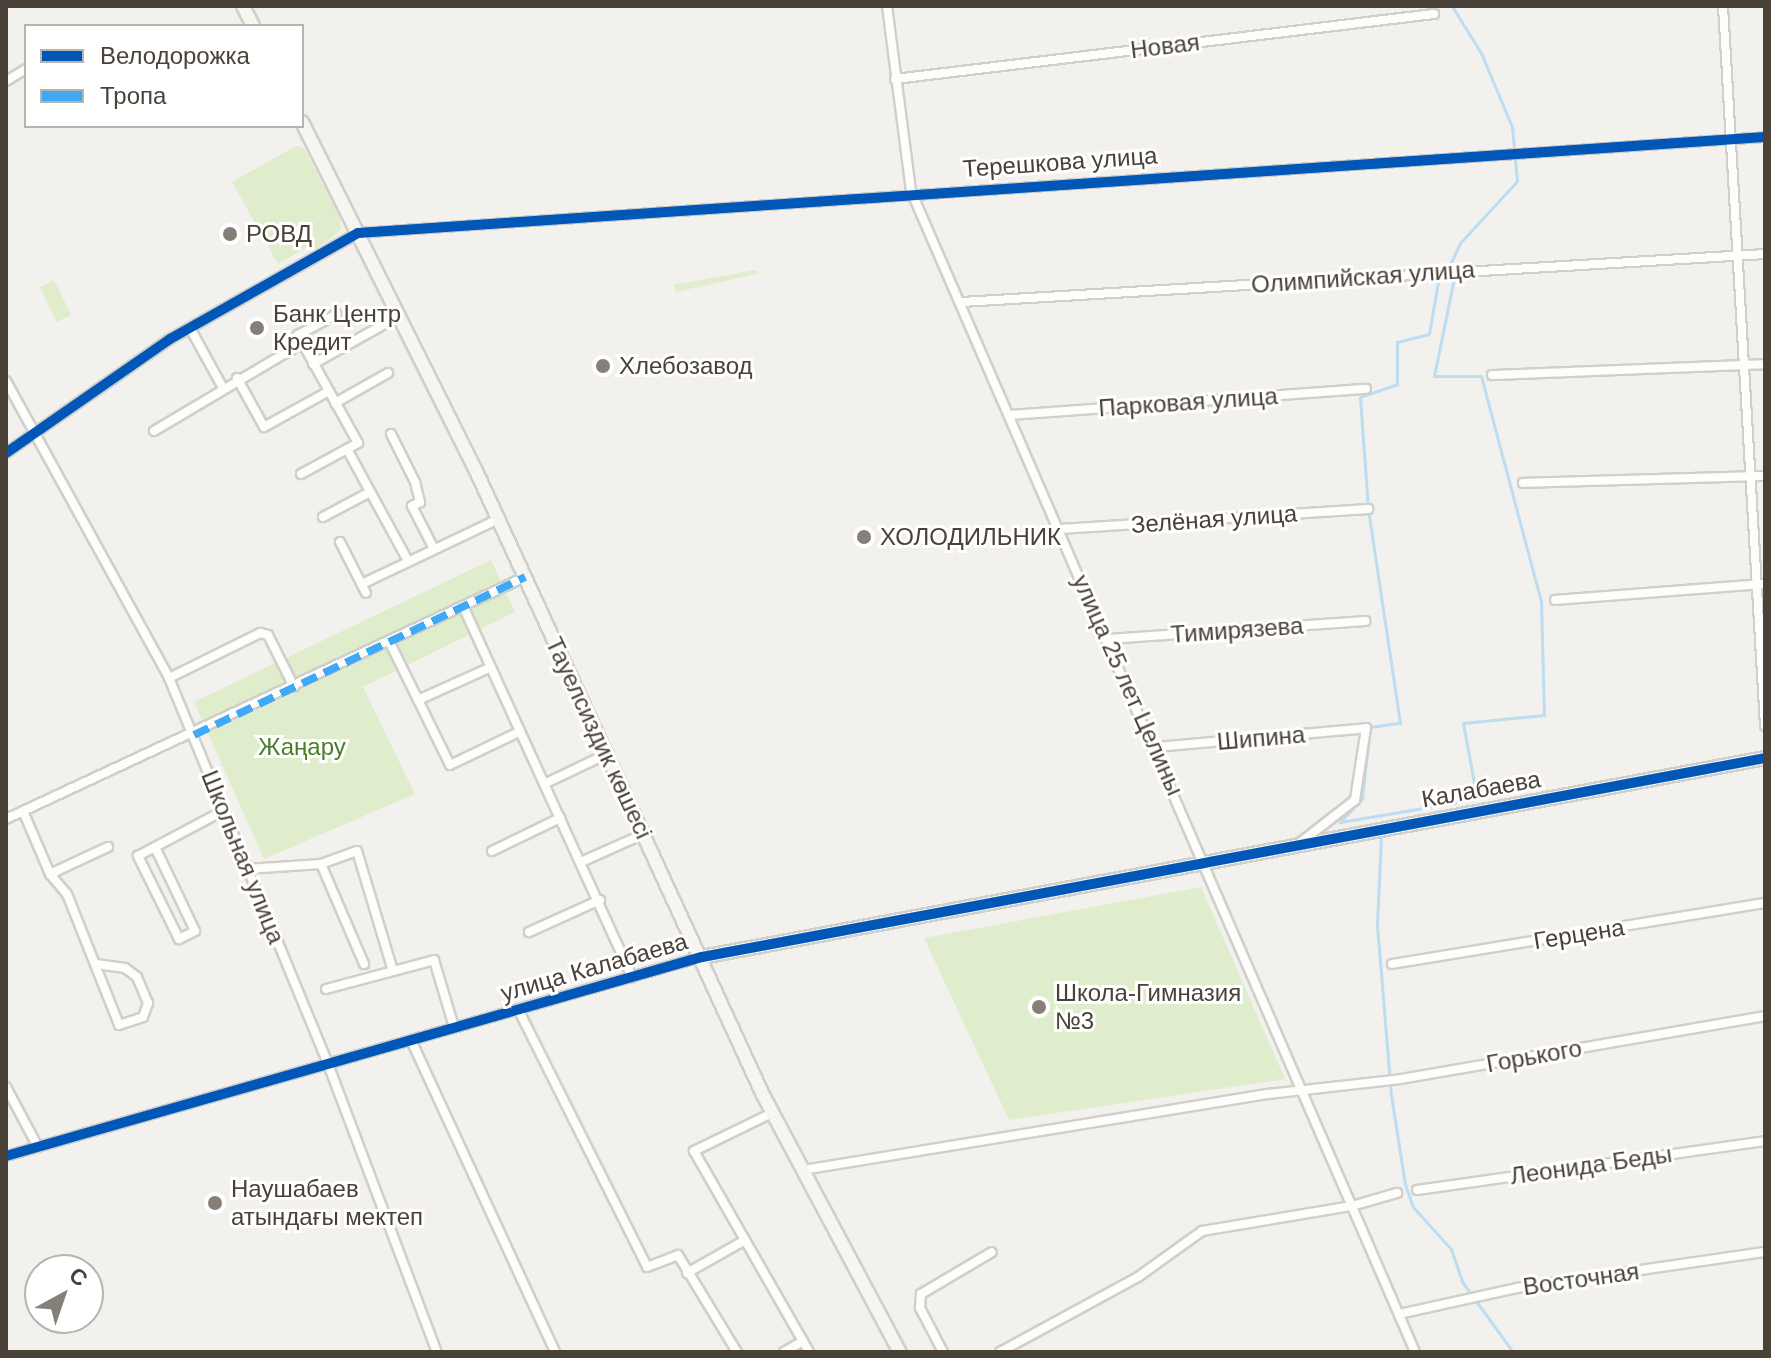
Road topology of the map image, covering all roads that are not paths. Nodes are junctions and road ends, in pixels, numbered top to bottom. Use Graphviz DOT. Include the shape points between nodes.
graph roads {
  1 [pos="243,6"];
  2 [pos="887,6"];
  3 [pos="1723,6"];
  4 [pos="1434,14"];
  5 [pos="252,24"];
  6 [pos="24,70"];
  7 [pos="895,79"];
  8 [pos="6,81"];
  9 [pos="304,126"];
  10 [pos="1765,137"];
  11 [pos="1730,139"];
  12 [pos="911,191"];
  13 [pos="358,233"];
  14 [pos="1765,254"];
  15 [pos="1735,256"];
  16 [pos="962,302"];
  17 [pos="337,314"];
  18 [pos="399,316"];
  19 [pos="190,328"];
  20 [pos="302,343"];
  21 [pos="313,364"];
  22 [pos="1765,364"];
  23 [pos="1744,366"];
  24 [pos="388,373"];
  25 [pos="1492,375"];
  26 [pos="237,378"];
  27 [pos="6,381"];
  28 [pos="223,388"];
  29 [pos="1366,389"];
  30 [pos="329,391"];
  31 [pos="335,403"];
  32 [pos="1010,415"];
  33 [pos="154,431"];
  34 [pos="391,434"];
  35 [pos="37,435"];
  36 [pos="347,449"];
  37 [pos="6,453"];
  38 [pos="301,474"];
  39 [pos="1765,476"];
  40 [pos="1750,477"];
  41 [pos="1523,483"];
  42 [pos="370,492"];
  43 [pos="1368,509"];
  44 [pos="323,517"];
  45 [pos="498,519"];
  46 [pos="1060,529"];
  47 [pos="340,542"];
  48 [pos="434,549"];
  49 [pos="408,561"];
  50 [pos="525,577"];
  51 [pos="362,584"];
  52 [pos="1761,585"];
  53 [pos="366,593"];
  54 [pos="1555,600"];
  55 [pos="463,606"];
  56 [pos="1365,621"];
  57 [pos="1109,639"];
  58 [pos="389,641"];
  59 [pos="491,667"];
  60 [pos="169,678"];
  61 [pos="294,687"];
  62 [pos="418,700"];
  63 [pos="1765,726"];
  64 [pos="519,732"];
  65 [pos="194,735"];
  66 [pos="1155,747"];
  67 [pos="607,754"];
  68 [pos="1765,758"];
  69 [pos="544,784"];
  70 [pos="23,811"];
  71 [pos="223,811"];
  72 [pos="560,818"];
  73 [pos="6,819"];
  74 [pos="644,834"];
  75 [pos="1301,842"];
  76 [pos="108,847"];
  77 [pos="155,847"];
  78 [pos="492,851"];
  79 [pos="1204,860"];
  80 [pos="581,862"];
  81 [pos="321,864"];
  82 [pos="247,869"];
  83 [pos="50,874"];
  84 [pos="600,900"];
  85 [pos="1765,903"];
  86 [pos="529,932"];
  87 [pos="702,957"];
  88 [pos="96,964"];
  89 [pos="364,964"];
  90 [pos="1392,964"];
  91 [pos="393,971"];
  92 [pos="632,977"];
  93 [pos="326,989"];
  94 [pos="518,1009"];
  95 [pos="1765,1016"];
  96 [pos="454,1027"];
  97 [pos="411,1040"];
  98 [pos="328,1064"];
  99 [pos="6,1087"];
  100 [pos="1303,1091"];
  101 [pos="772,1113"];
  102 [pos="1765,1141"];
  103 [pos="38,1147"];
  104 [pos="6,1156"];
  105 [pos="803,1170"];
  106 [pos="1417,1190"];
  107 [pos="1397,1193"];
  108 [pos="1352,1206"];
  109 [pos="745,1240"];
  110 [pos="992,1252"];
  111 [pos="1765,1252"];
  112 [pos="687,1273"];
  113 [pos="1399,1314"];
  114 [pos="803,1341"];
  115 [pos="437,1352"];
  116 [pos="555,1352"];
  117 [pos="737,1352"];
  118 [pos="784,1352"];
  119 [pos="809,1352"];
  120 [pos="900,1352"];
  121 [pos="943,1352"];
  122 [pos="1000,1352"];
  123 [pos="1415,1352"];
  1 -- 5 [label="street"];
  2 -- 7 [label="street, улица 25 лет Целины"];
  3 -- 11 [label="street"];
  4 -- 7 [label="street, Новая"];
  6 -- 8 [label="street"];
  7 -- 12 [label="street, улица 25 лет Целины"];
  9 -- 13 [label="street, Тауелсиздик көшесі"];
  10 -- 11 [label="street, Терешкова улица"];
  11 -- 12 [label="street, Терешкова улица"];
  11 -- 15 [label="street"];
  12 -- 13 [label="street, Терешкова улица"];
  12 -- 16 [label="street, улица 25 лет Целины"];
  13 -- 18 [label="street, Тауелсиздик көшесі"];
  13 -- 19 [label="street"];
  14 -- 15 [label="street, Олимпийская улица"];
  15 -- 16 [label="street, Олимпийская улица"];
  15 -- 23 [label="street"];
  16 -- 32 [label="street, улица 25 лет Целины"];
  17 -- 20 [label="street" via="298,335"];
  18 -- 21 [label="street"];
  18 -- 45 [label="street, Тауелсиздик көшесі"];
  19 -- 28 [label="street"];
  19 -- 35 [label="street"];
  20 -- 21 [label="street"];
  20 -- 26 [label="street"];
  21 -- 30 [label="street"];
  22 -- 23 [label="street"];
  23 -- 25 [label="street"];
  23 -- 40 [label="street"];
  24 -- 31 [label="street"];
  26 -- 28 [label="street"];
  26 -- 30 [label="street" via="264,427"];
  27 -- 35 [label="street, Школьная улица"];
  28 -- 33 [label="street"];
  29 -- 32 [label="street, Парковая улица"];
  30 -- 31 [label="street"];
  31 -- 36 [label="street" via="358,443"];
  32 -- 46 [label="street, улица 25 лет Целины"];
  34 -- 48 [label="street" via="415,482 420,502 412,506"];
  35 -- 37 [label="street"];
  35 -- 60 [label="street, Школьная улица"];
  36 -- 38 [label="street"];
  36 -- 42 [label="street"];
  39 -- 40 [label="street"];
  40 -- 41 [label="street"];
  40 -- 52 [label="street"];
  42 -- 44 [label="street"];
  42 -- 49 [label="street"];
  43 -- 46 [label="street, Зелёная улица"];
  45 -- 48 [label="street"];
  45 -- 50 [label="street, Тауелсиздик көшесі"];
  46 -- 57 [label="street, улица 25 лет Целины"];
  47 -- 51 [label="street"];
  48 -- 49 [label="street"];
  49 -- 51 [label="street"];
  50 -- 55 [label="street"];
  50 -- 67 [label="street, Тауелсиздик көшесі"];
  51 -- 53 [label="street"];
  52 -- 54 [label="street"];
  52 -- 63 [label="street"];
  55 -- 58 [label="street"];
  55 -- 59 [label="street"];
  56 -- 57 [label="street, Тимирязева"];
  57 -- 66 [label="street, улица 25 лет Целины"];
  58 -- 61 [label="street"];
  58 -- 62 [label="street"];
  59 -- 62 [label="street"];
  59 -- 64 [label="street"];
  60 -- 61 [label="street" via="260,633 268,635"];
  60 -- 65 [label="street, Школьная улица"];
  61 -- 65 [label="street"];
  62 -- 64 [label="street" via="450,765"];
  64 -- 69 [label="street"];
  65 -- 70 [label="street"];
  65 -- 71 [label="street, Школьная улица"];
  66 -- 75 [label="street, Шипина" via="1366,728 1355,800"];
  66 -- 79 [label="street, улица 25 лет Целины"];
  67 -- 69 [label="street"];
  67 -- 74 [label="street, Тауелсиздик көшесі"];
  68 -- 75 [label="street, Калабаева"];
  69 -- 72 [label="street"];
  70 -- 73 [label="street"];
  70 -- 83 [label="street"];
  71 -- 77 [label="street"];
  71 -- 82 [label="street, Школьная улица"];
  72 -- 78 [label="street"];
  72 -- 80 [label="street"];
  74 -- 80 [label="street"];
  74 -- 87 [label="street, Тауелсиздик көшесі"];
  75 -- 79 [label="street, Калабаева"];
  76 -- 83 [label="street"];
  77 -- 77 [label="street" via="138,856 179,939 195,931"];
  79 -- 87 [label="street, улица Калабаева"];
  79 -- 100 [label="street, улица 25 лет Целины"];
  80 -- 84 [label="street"];
  81 -- 82 [label="street"];
  81 -- 89 [label="street"];
  81 -- 91 [label="street" via="357,851"];
  82 -- 98 [label="street, Школьная улица"];
  83 -- 88 [label="street" via="67,894"];
  84 -- 86 [label="street"];
  84 -- 92 [label="street"];
  85 -- 90 [label="street, Герцена"];
  87 -- 92 [label="street, улица Калабаева"];
  87 -- 101 [label="street, Тауелсиздик көшесі"];
  88 -- 88 [label="street" via="119,1025 143,1017 148,1003 137,977 125,968"];
  91 -- 93 [label="street"];
  91 -- 96 [label="street" via="434,960"];
  92 -- 94 [label="street, улица Калабаева"];
  94 -- 96 [label="street, улица Калабаева"];
  94 -- 112 [label="street" via="647,1267 678,1255"];
  95 -- 100 [label="street, Горького"];
  96 -- 97 [label="street, улица Калабаева"];
  97 -- 98 [label="street, улица Калабаева"];
  97 -- 116 [label="street"];
  98 -- 103 [label="street, улица Калабаева"];
  98 -- 115 [label="street, Школьная улица"];
  99 -- 103 [label="street"];
  100 -- 105 [label="street, Горького"];
  100 -- 108 [label="street, улица 25 лет Целины"];
  101 -- 105 [label="street, Тауелсиздик көшесі"];
  101 -- 109 [label="street" via="694,1151"];
  102 -- 106 [label="street, Леонида Беды"];
  103 -- 104 [label="street, улица Калабаева"];
  105 -- 120 [label="street, Тауелсиздик көшесі"];
  107 -- 108 [label="street"];
  108 -- 113 [label="street, улица 25 лет Целины"];
  108 -- 122 [label="street" via="1202,1231 1138,1277"];
  109 -- 112 [label="street"];
  109 -- 114 [label="street"];
  110 -- 121 [label="street" via="921,1294 920,1308"];
  111 -- 113 [label="street, Восточная" via="1517,1288"];
  112 -- 117 [label="street"];
  113 -- 123 [label="street, улица 25 лет Целины"];
  114 -- 118 [label="street"];
  114 -- 119 [label="street"];
}
